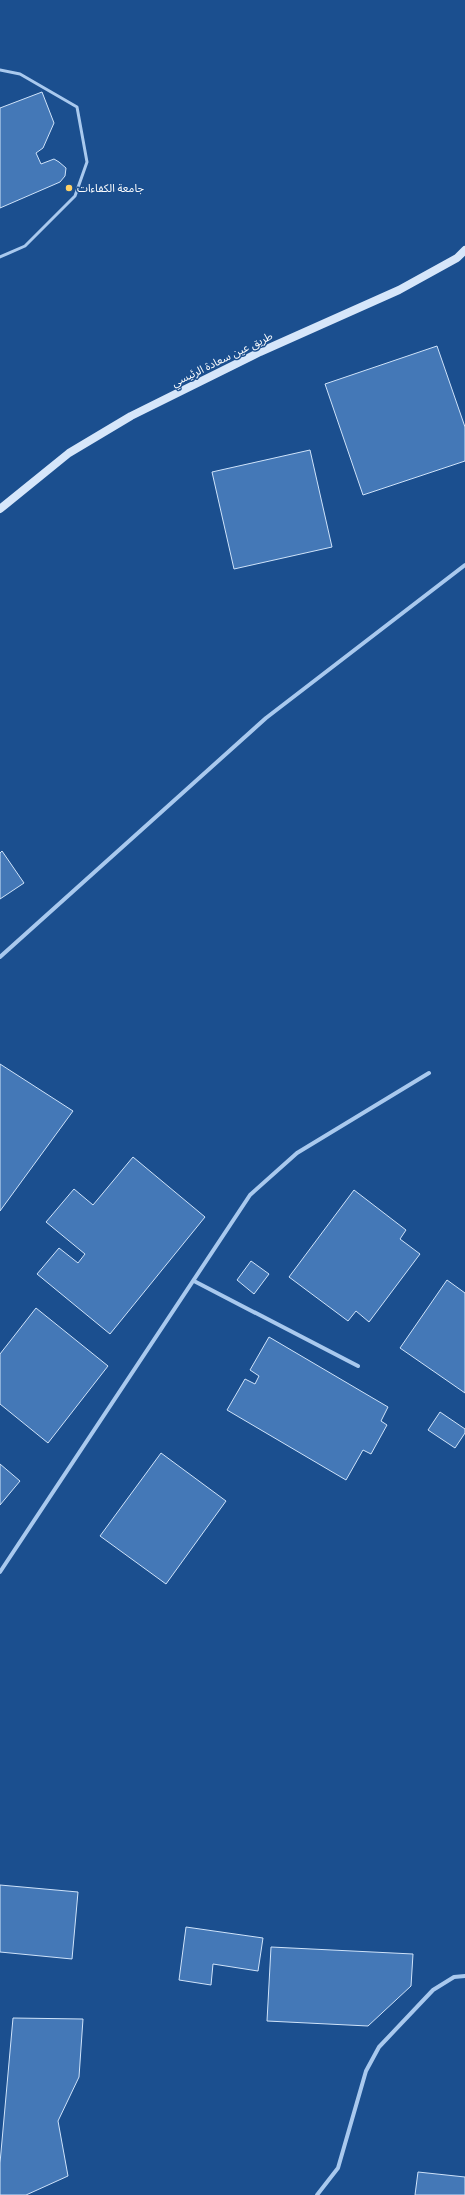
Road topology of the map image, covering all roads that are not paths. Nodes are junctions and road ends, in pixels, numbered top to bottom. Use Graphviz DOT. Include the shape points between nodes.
graph roads {
  1 [pos="0,70"];
  2 [pos="465,250"];
  3 [pos="0,257"];
  4 [pos="0,509"];
  5 [pos="465,565"];
  6 [pos="0,957"];
  7 [pos="429,1073"];
  8 [pos="194,1281"];
  9 [pos="358,1366"];
  10 [pos="0,1572"];
  11 [pos="465,1976"];
  12 [pos="318,2195"];
  1 -- 3 [label="lane" via="20,74 77,107 87,162 75,196 25,246"];
  2 -- 4 [label="street, طريق عين سعادة الرئيسي" via="457,258 399,290 260,352 131,416 69,453"];
  5 -- 6 [label="street" via="266,718"];
  7 -- 8 [label="street" via="297,1153 250,1195"];
  8 -- 9 [label="street"];
  8 -- 10 [label="street"];
  11 -- 12 [label="street" via="454,1978 433,1990 379,2047 366,2071 338,2168"];
}
